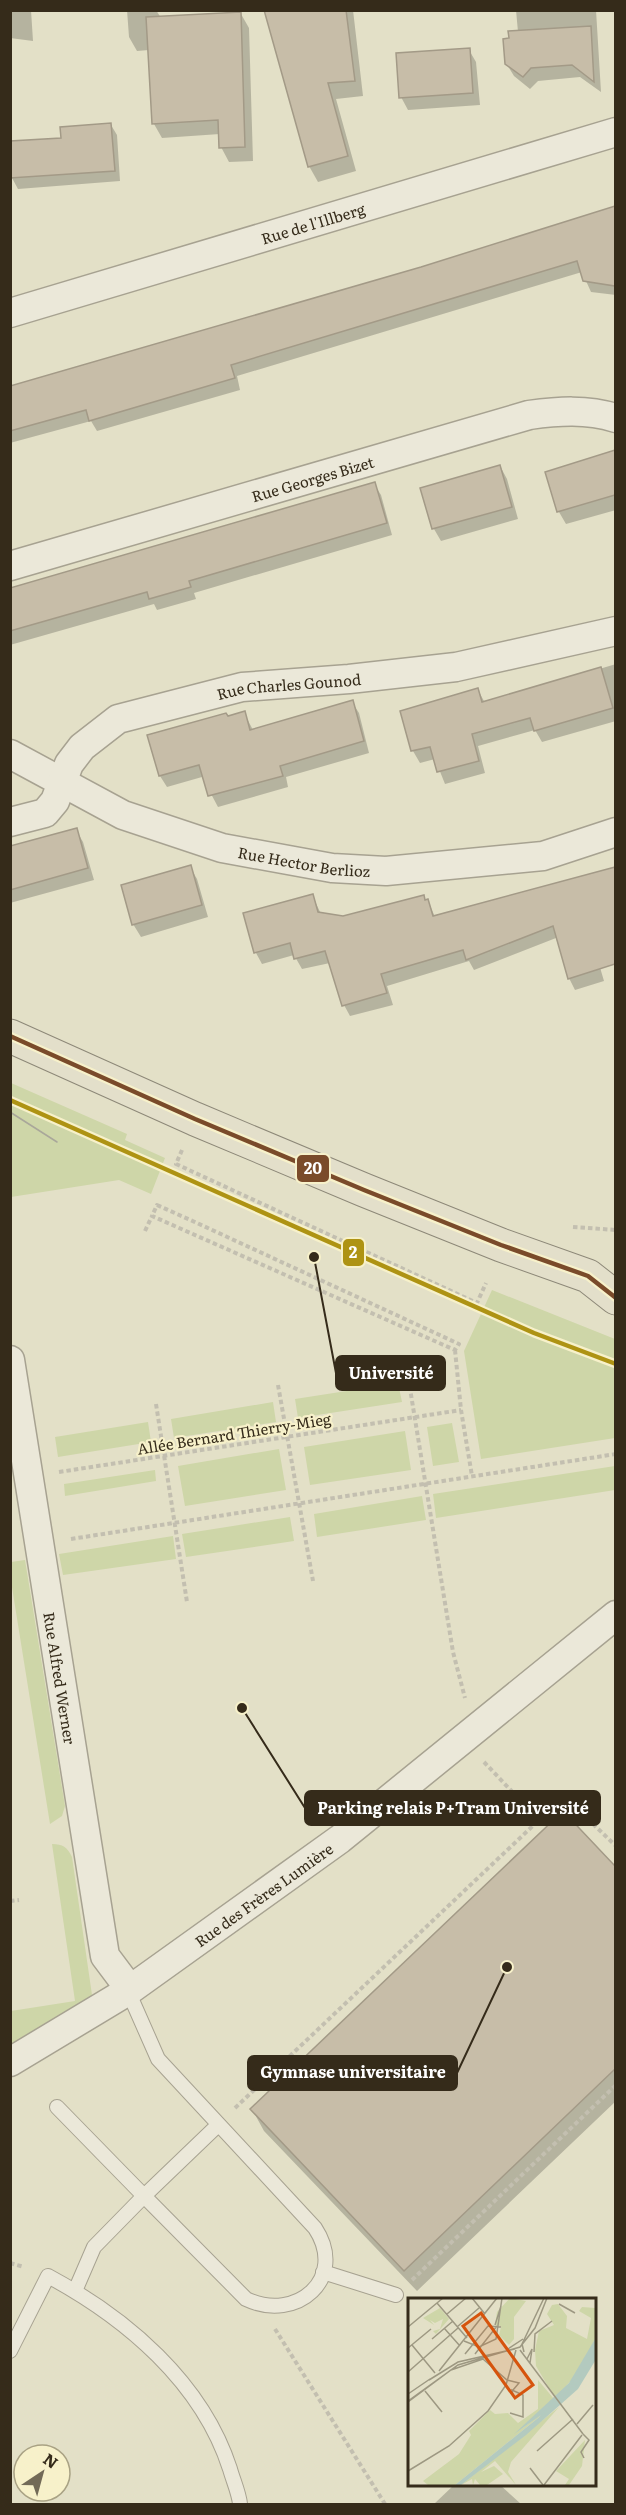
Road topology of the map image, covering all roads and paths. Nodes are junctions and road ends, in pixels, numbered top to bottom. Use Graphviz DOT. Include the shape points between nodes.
graph roads {
  1 [pos="615,132"];
  2 [pos="10,313"];
  3 [pos="615,418"];
  4 [pos="10,566"];
  5 [pos="615,631"];
  6 [pos="10,754"];
  7 [pos="62,783"];
  8 [pos="10,822"];
  9 [pos="615,832"];
  10 [pos="10,1036"];
  11 [pos="182,1150"];
  12 [pos="152,1216"];
  13 [pos="573,1227"];
  14 [pos="615,1230"];
  15 [pos="145,1231"];
  16 [pos="602,1275"];
  17 [pos="486,1283"];
  18 [pos="615,1298"];
  19 [pos="455,1350"];
  20 [pos="10,1360"];
  21 [pos="406,1364"];
  22 [pos="278,1385"];
  23 [pos="156,1404"];
  24 [pos="461,1410"];
  25 [pos="416,1417"];
  26 [pos="286,1437"];
  27 [pos="615,1454"];
  28 [pos="164,1456"];
  29 [pos="472,1476"];
  30 [pos="29,1477"];
  31 [pos="426,1483"];
  32 [pos="298,1503"];
  33 [pos="174,1523"];
  34 [pos="40,1544"];
  35 [pos="313,1581"];
  36 [pos="187,1602"];
  37 [pos="615,1615"];
  38 [pos="465,1700"];
  39 [pos="483,1761"];
  40 [pos="539,1820"];
  41 [pos="615,1846"];
  42 [pos="19,1900"];
  43 [pos="10,1901"];
  44 [pos="128,1991"];
  45 [pos="10,2062"];
  46 [pos="615,2085"];
  47 [pos="57,2108"];
  48 [pos="218,2125"];
  49 [pos="144,2196"];
  50 [pos="323,2272"];
  51 [pos="75,2291"];
  52 [pos="396,2295"];
  53 [pos="261,2306"];
  54 [pos="10,2351"];
  55 [pos="240,2505"];
  56 [pos="385,2505"];
  1 -- 2 [label="street, Rue de l'Illberg"];
  3 -- 4 [label="street, Rue Georges Bizet" via="595,412 529,415"];
  5 -- 7 [label="street, Rue Charles Gounod" via="456,667 242,687 152,709 118,719 82,747 69,764"];
  6 -- 7 [label="street, Rue Hector Berlioz"];
  7 -- 8 [label="street, Rue Charles Gounod" via="45,813"];
  7 -- 9 [label="street, Rue Hector Berlioz" via="123,815 222,848 332,868 386,871 543,856"];
  10 -- 16 [label="main road" via="364,1190 501,1245"];
  11 -- 17 [label="path" via="176,1164 477,1302"];
  12 -- 15 [label="path"];
  12 -- 19 [label="path"];
  12 -- 19 [label="path" via="157,1205 459,1344"];
  13 -- 14 [label="path"];
  16 -- 18 [label="main road"];
  19 -- 24 [label="path"];
  20 -- 30 [label="street, Rue Alfred Werner"];
  21 -- 25 [label="path"];
  22 -- 26 [label="path"];
  23 -- 28 [label="path"];
  24 -- 25 [label="path, Allée Bernard Thierry-Mieg"];
  24 -- 29 [label="path"];
  25 -- 26 [label="path, Allée Bernard Thierry-Mieg"];
  25 -- 31 [label="path"];
  26 -- 28 [label="path, Allée Bernard Thierry-Mieg"];
  26 -- 32 [label="path"];
  27 -- 29 [label="path"];
  28 -- 30 [label="path, Allée Bernard Thierry-Mieg"];
  28 -- 33 [label="path"];
  29 -- 31 [label="path"];
  30 -- 34 [label="street, Rue Alfred Werner"];
  31 -- 32 [label="path"];
  31 -- 38 [label="path" via="453,1652"];
  32 -- 33 [label="path"];
  32 -- 35 [label="path"];
  33 -- 34 [label="path"];
  33 -- 36 [label="path"];
  34 -- 44 [label="street, Rue Alfred Werner" via="105,1956"];
  37 -- 44 [label="street, Rue des Frères Lumière" via="340,1839"];
  39 -- 40 [label="path"];
  40 -- 41 [label="path" via="557,1802 570,1802"];
  40 -- 48 [label="path"];
  42 -- 43 [label="path"];
  44 -- 45 [label="street, Rue des Frères Lumière"];
  44 -- 48 [label="lane" via="158,2059"];
  46 -- 52 [label="path"];
  47 -- 49 [label="lane"];
  48 -- 49 [label="lane"];
  48 -- 50 [label="lane" via="315,2228 323,2240"];
  49 -- 51 [label="lane" via="94,2247"];
  49 -- 53 [label="lane" via="246,2299"];
  50 -- 52 [label="lane"];
  50 -- 53 [label="lane" via="320,2283 297,2302"];
  51 -- 54 [label="lane" via="48,2276"];
  51 -- 55 [label="lane" via="147,2346 207,2415"];
  53 -- 56 [label="path"];
}
